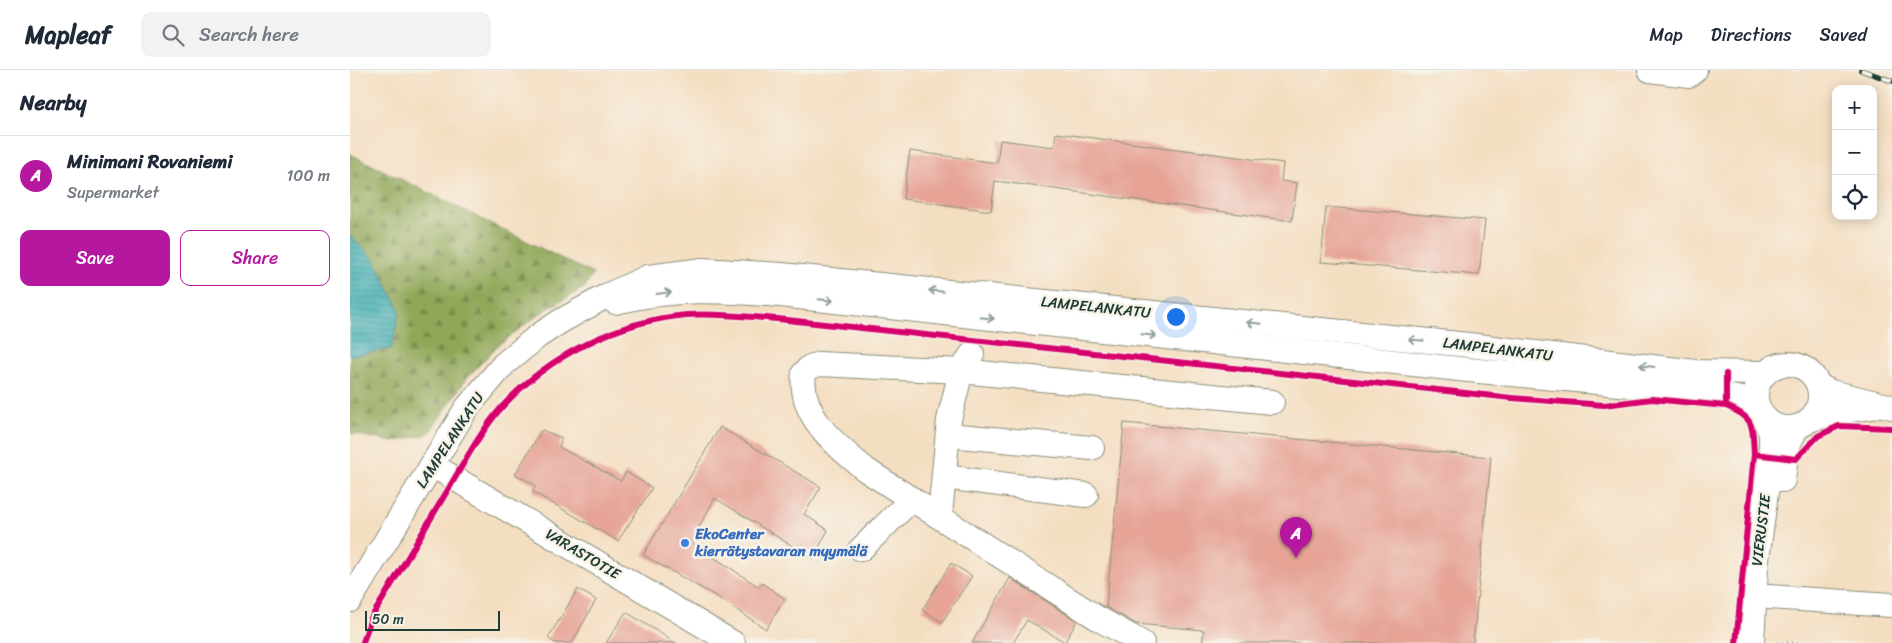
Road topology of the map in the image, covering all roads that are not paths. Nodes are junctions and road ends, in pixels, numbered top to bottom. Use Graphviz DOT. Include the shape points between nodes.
graph roads {
  1 [pos="1650,70"];
  2 [pos="1695,70"];
  3 [pos="582,310"];
  4 [pos="966,363"];
  5 [pos="1766,373"];
  6 [pos="1819,386"];
  7 [pos="1272,402"];
  8 [pos="1887,406"];
  9 [pos="1761,412"];
  10 [pos="1803,423"];
  11 [pos="948,435"];
  12 [pos="1092,448"];
  13 [pos="432,465"];
  14 [pos="944,477"];
  15 [pos="1086,495"];
  16 [pos="912,499"];
  17 [pos="940,516"];
  18 [pos="861,549"];
  19 [pos="1769,597"];
  20 [pos="350,600"];
  21 [pos="1888,605"];
  22 [pos="733,643"];
  23 [pos="1142,643"];
  24 [pos="1752,643"];
  25 [pos="1768,643"];
  1 -- 2 [label="street" via="1689,75"];
  5 -- 3 [label="street, LAMPELANKATU, one-way" via="1695,372 1469,345 735,271 685,271 648,277"];
  3 -- 9 [label="street, LAMPELANKATU, one-way" via="692,290 780,295 1458,369 1705,392 1742,399"];
  3 -- 13 [label="street, LAMPELANKATU" via="561,320 504,364 466,409"];
  4 -- 7 [label="street"];
  4 -- 11 [label="street"];
  4 -- 16 [label="street" via="819,364 804,373 803,383 814,418 834,444 866,470"];
  5 -- 6 [label="street" via="1784,364 1797,365 1809,372"];
  5 -- 9 [label="street" via="1757,389"];
  6 -- 8 [label="street" via="1830,392"];
  6 -- 10 [label="street" via="1818,408"];
  8 -- 10 [label="street" via="1832,413"];
  9 -- 10 [label="street" via="1776,426"];
  9 -- 24 [label="street, VIERUSTIE" via="1771,434 1771,456 1756,567"];
  10 -- 19 [label="street, VIERUSTIE" via="1790,439 1785,458"];
  11 -- 12 [label="street"];
  11 -- 14 [label="street"];
  13 -- 20 [label="street, LAMPELANKATU"];
  13 -- 22 [label="street, VARASTOTIE"];
  14 -- 15 [label="street"];
  14 -- 17 [label="street"];
  16 -- 17 [label="street"];
  16 -- 18 [label="street"];
  17 -- 23 [label="street" via="1099,619"];
  19 -- 21 [label="street"];
  19 -- 25 [label="street, VIERUSTIE"];
}
